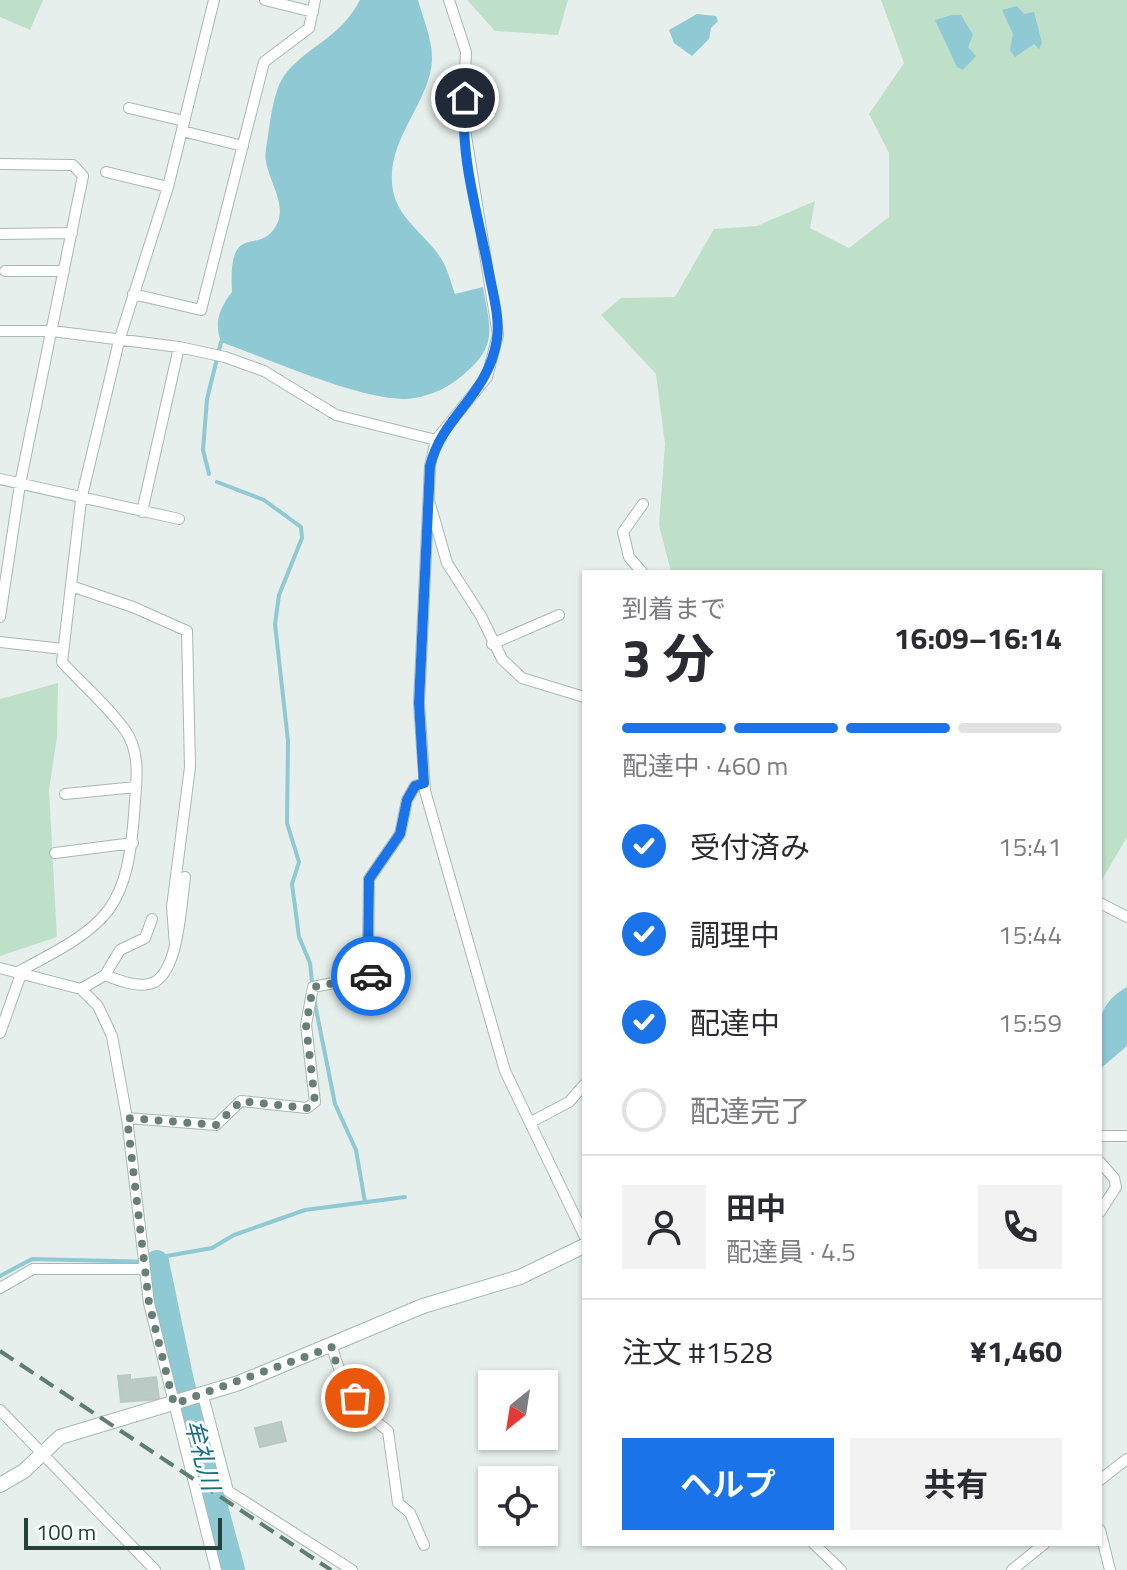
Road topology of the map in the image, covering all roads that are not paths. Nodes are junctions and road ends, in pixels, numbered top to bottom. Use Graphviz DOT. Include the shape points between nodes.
graph roads {
  1 [pos="214,0"];
  2 [pos="265,0"];
  3 [pos="315,0"];
  4 [pos="449,0"];
  5 [pos="313,12"];
  6 [pos="129,108"];
  7 [pos="183,126"];
  8 [pos="243,146"];
  9 [pos="0,164"];
  10 [pos="106,172"];
  11 [pos="168,187"];
  12 [pos="72,233"];
  13 [pos="0,234"];
  14 [pos="5,271"];
  15 [pos="64,271"];
  16 [pos="133,294"];
  17 [pos="0,331"];
  18 [pos="52,331"];
  19 [pos="119,341"];
  20 [pos="179,347"];
  21 [pos="436,440"];
  22 [pos="0,479"];
  23 [pos="20,484"];
  24 [pos="428,499"];
  25 [pos="81,500"];
  26 [pos="643,504"];
  27 [pos="142,512"];
  28 [pos="179,519"];
  29 [pos="4,569"];
  30 [pos="640,570"];
  31 [pos="71,586"];
  32 [pos="559,615"];
  33 [pos="0,617"];
  34 [pos="0,642"];
  35 [pos="492,644"];
  36 [pos="63,649"];
  37 [pos="582,696"];
  38 [pos="424,783"];
  39 [pos="136,787"];
  40 [pos="65,794"];
  41 [pos="133,843"];
  42 [pos="55,853"];
  43 [pos="185,877"];
  44 [pos="1102,904"];
  45 [pos="1127,917"];
  46 [pos="152,919"];
  47 [pos="175,945"];
  48 [pos="0,968"];
  49 [pos="19,973"];
  50 [pos="105,975"];
  51 [pos="81,989"];
  52 [pos="0,1033"];
  53 [pos="582,1087"];
  54 [pos="127,1118"];
  55 [pos="531,1122"];
  56 [pos="1102,1136"];
  57 [pos="1127,1136"];
  58 [pos="1102,1164"];
  59 [pos="1102,1209"];
  60 [pos="582,1231"];
  61 [pos="582,1247"];
  62 [pos="144,1269"];
  63 [pos="0,1288"];
  64 [pos="332,1347"];
  65 [pos="201,1396"];
  66 [pos="174,1404"];
  67 [pos="0,1410"];
  68 [pos="40,1452"];
  69 [pos="1127,1459"];
  70 [pos="1102,1478"];
  71 [pos="0,1485"];
  72 [pos="1102,1538"];
  73 [pos="424,1545"];
  74 [pos="816,1546"];
  75 [pos="1042,1546"];
  76 [pos="155,1570"];
  77 [pos="216,1570"];
  78 [pos="352,1570"];
  79 [pos="841,1570"];
  80 [pos="1012,1570"];
  81 [pos="1110,1570"];
  1 -- 7 [label="street"];
  2 -- 5 [label="street"];
  3 -- 5 [label="street"];
  4 -- 21 [label="street" via="466,52 463,117 498,335 487,377"];
  5 -- 8 [label="street" via="309,28 264,62"];
  6 -- 7 [label="street"];
  7 -- 8 [label="street"];
  7 -- 11 [label="street"];
  8 -- 16 [label="street" via="201,310"];
  9 -- 12 [label="street" via="73,165 83,176"];
  10 -- 11 [label="street"];
  11 -- 16 [label="street"];
  12 -- 13 [label="street"];
  12 -- 15 [label="street"];
  14 -- 15 [label="street"];
  15 -- 18 [label="street"];
  16 -- 19 [label="street"];
  17 -- 18 [label="street"];
  18 -- 19 [label="street"];
  18 -- 23 [label="street"];
  19 -- 20 [label="street"];
  19 -- 25 [label="street"];
  20 -- 21 [label="street" via="264,371 336,415"];
  20 -- 27 [label="street"];
  21 -- 24 [label="street"];
  22 -- 23 [label="street"];
  23 -- 25 [label="street"];
  23 -- 29 [label="street"];
  24 -- 35 [label="street" via="447,563"];
  24 -- 38 [label="street" via="419,703"];
  25 -- 27 [label="street"];
  25 -- 31 [label="street"];
  26 -- 30 [label="street" via="623,532 629,557"];
  27 -- 28 [label="street"];
  29 -- 33 [label="street"];
  31 -- 36 [label="street"];
  31 -- 47 [label="street" via="187,631 190,767 172,907"];
  32 -- 35 [label="street"];
  34 -- 36 [label="street"];
  35 -- 37 [label="street" via="522,678"];
  36 -- 39 [label="street" via="62,662 126,731 137,764"];
  38 -- 54 [label="street" via="415,786 400,834 369,879 368,955 374,968 370,976 313,987 306,1025 315,1102 307,1108 241,1101 216,1125"];
  38 -- 55 [label="street" via="505,1071"];
  39 -- 40 [label="street"];
  39 -- 41 [label="street"];
  41 -- 42 [label="street"];
  41 -- 49 [label="street" via="119,898 103,921"];
  43 -- 47 [label="street"];
  44 -- 45 [label="street"];
  46 -- 50 [label="street" via="145,938 120,950"];
  47 -- 50 [label="street" via="162,979 147,985"];
  48 -- 49 [label="street"];
  49 -- 51 [label="street"];
  49 -- 52 [label="street"];
  50 -- 51 [label="street"];
  51 -- 54 [label="street" via="98,1006 112,1036"];
  53 -- 55 [label="street" via="569,1102"];
  54 -- 62 [label="street"];
  55 -- 60 [label="street"];
  56 -- 57 [label="street"];
  58 -- 59 [label="street" via="1116,1187"];
  61 -- 64 [label="street" via="520,1277 423,1306"];
  62 -- 63 [label="street" via="33,1269"];
  62 -- 66 [label="street"];
  64 -- 65 [label="street"];
  64 -- 73 [label="street" via="340,1379 370,1418 388,1431 398,1503 410,1513"];
  65 -- 66 [label="street"];
  65 -- 78 [label="street" via="228,1491"];
  66 -- 68 [label="street" via="60,1437"];
  66 -- 77 [label="street"];
  67 -- 68 [label="street"];
  68 -- 71 [label="street" via="24,1471"];
  68 -- 76 [label="street"];
  69 -- 70 [label="street"];
  72 -- 81 [label="street"];
  74 -- 79 [label="street"];
  75 -- 80 [label="street"];
}
